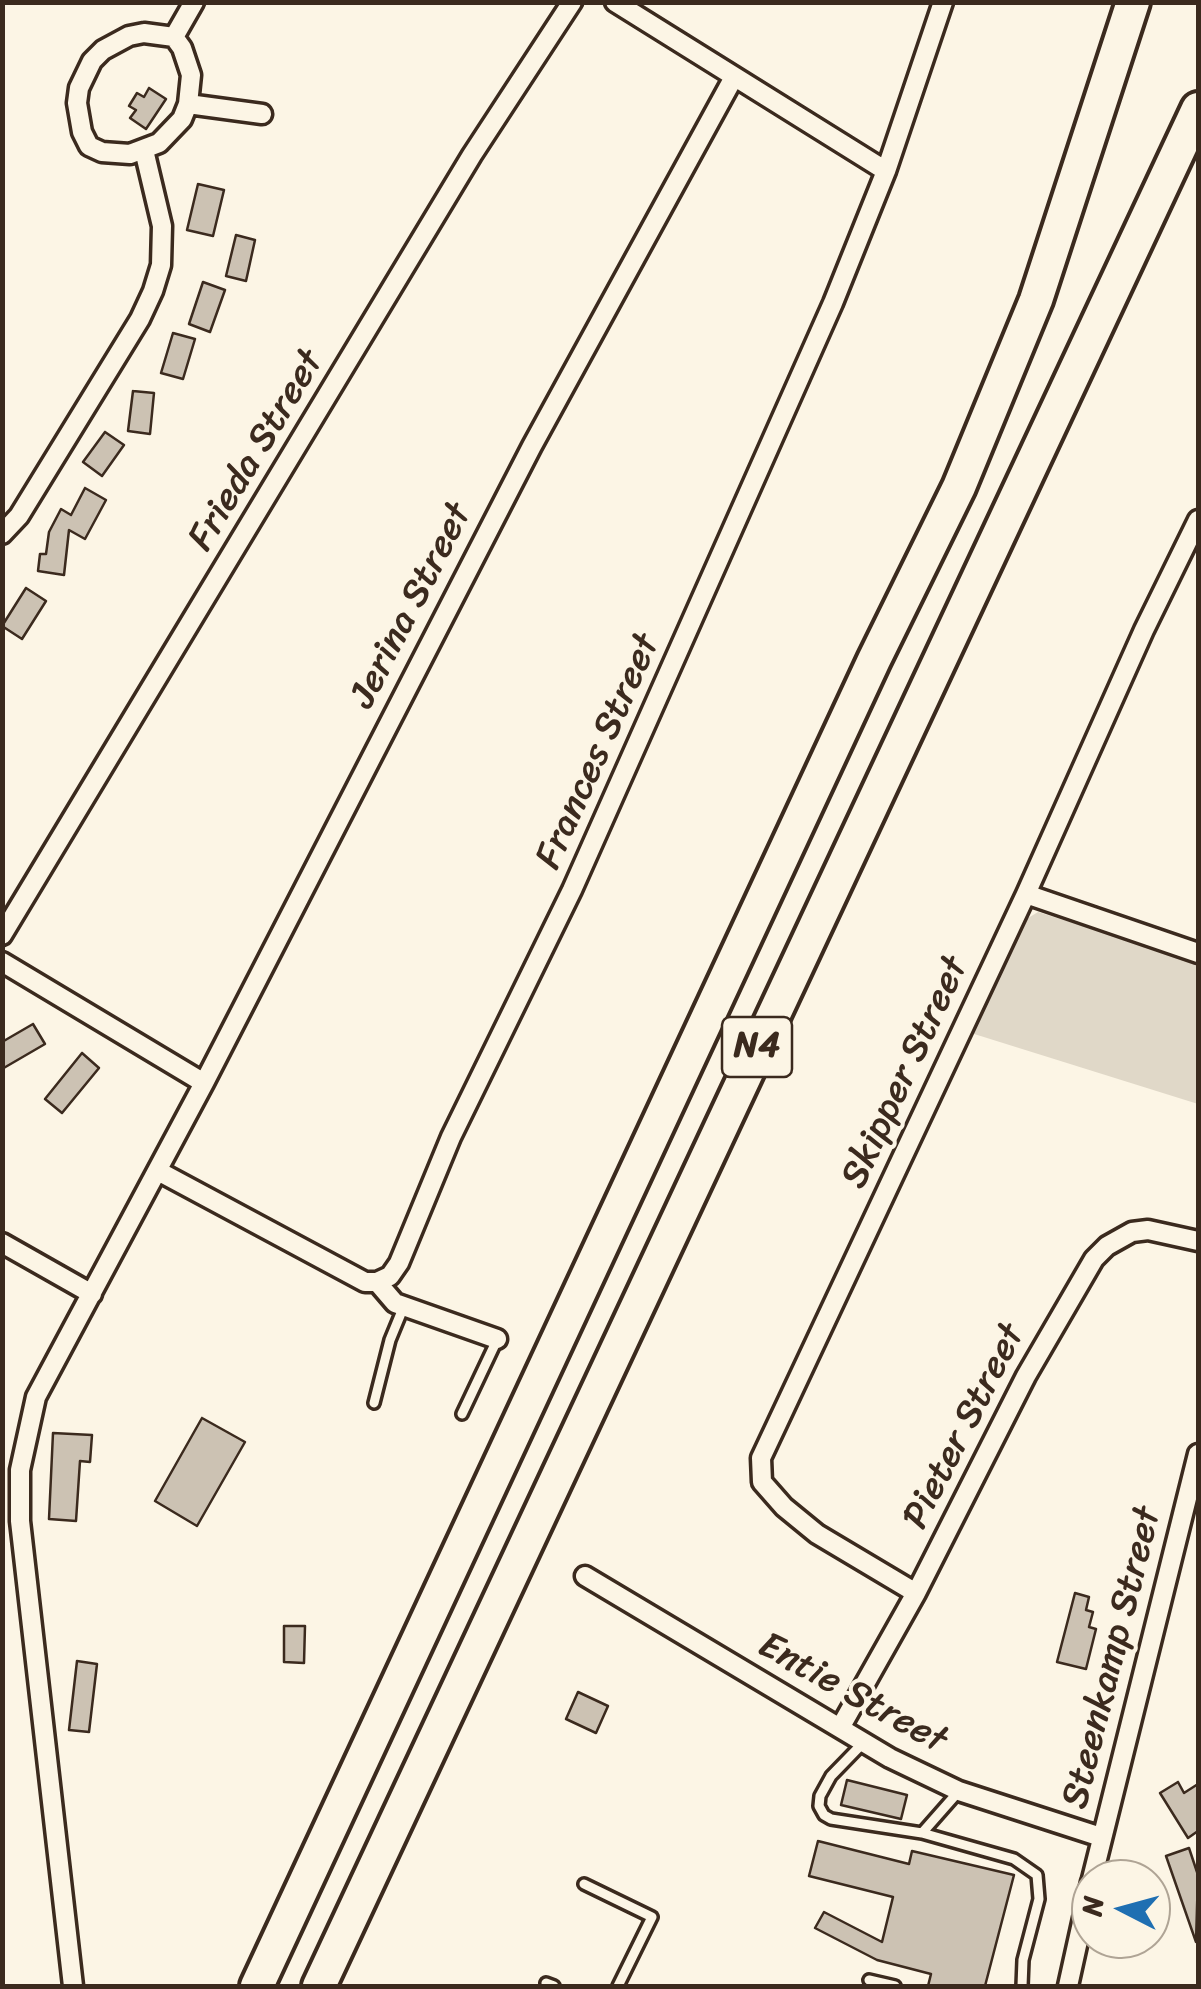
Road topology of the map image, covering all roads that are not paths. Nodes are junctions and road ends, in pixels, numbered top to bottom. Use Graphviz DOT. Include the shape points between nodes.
graph roads {
  1 [pos="194,2"];
  2 [pos="572,2"];
  3 [pos="614,2"];
  4 [pos="942,2"];
  5 [pos="1133,2"];
  6 [pos="174,37"];
  7 [pos="734,77"];
  8 [pos="188,104"];
  9 [pos="1198,110"];
  10 [pos="262,114"];
  11 [pos="144,150"];
  12 [pos="886,170"];
  13 [pos="1198,520"];
  14 [pos="2,534"];
  15 [pos="1026,894"];
  16 [pos="2,935"];
  17 [pos="1198,953"];
  18 [pos="2,962"];
  19 [pos="204,1083"];
  20 [pos="158,1171"];
  21 [pos="1198,1241"];
  22 [pos="2,1242"];
  23 [pos="377,1282"];
  24 [pos="92,1294"];
  25 [pos="404,1306"];
  26 [pos="497,1339"];
  27 [pos="374,1403"];
  28 [pos="462,1414"];
  29 [pos="1198,1454"];
  30 [pos="585,1576"];
  31 [pos="916,1593"];
  32 [pos="840,1728"];
  33 [pos="863,1743"];
  34 [pos="959,1791"];
  35 [pos="922,1834"];
  36 [pos="1101,1837"];
  37 [pos="1096,1859"];
  38 [pos="584,1884"];
  39 [pos="1074,1959"];
  40 [pos="870,1980"];
  41 [pos="72,1986"];
  42 [pos="256,1986"];
  43 [pos="319,1986"];
  44 [pos="618,1986"];
  45 [pos="895,1986"];
  46 [pos="1022,1986"];
  47 [pos="1068,1986"];
  1 -- 6 [label="street"];
  2 -- 16 [label="street, Frieda Street" via="462,172"];
  3 -- 7 [label="street"];
  4 -- 12 [label="street, Frances Street"];
  5 -- 42 [label="highway, N4" via="1036,300 959,487"];
  6 -- 8 [label="street" via="188,61"];
  6 -- 11 [label="street" via="144,33 116,41 92,60 79,88 78,118 89,146 116,154"];
  7 -- 12 [label="street"];
  7 -- 19 [label="street, Jerina Street" via="532,446"];
  8 -- 10 [label="street"];
  8 -- 11 [label="street" via="172,132"];
  9 -- 43 [label="highway, N4"];
  11 -- 14 [label="street" via="162,226 154,291 20,516"];
  12 -- 23 [label="street, Frances Street" via="572,890 450,1138 399,1263"];
  13 -- 15 [label="street, Skipper Street"];
  15 -- 17 [label="street"];
  15 -- 31 [label="street, Skipper Street" via="761,1458 762,1482 784,1507"];
  18 -- 19 [label="street"];
  19 -- 20 [label="street, Jerina Street"];
  20 -- 23 [label="street" via="351,1276"];
  20 -- 24 [label="street, Jerina Street"];
  21 -- 31 [label="street, Pieter Street" via="1132,1232 1094,1259"];
  22 -- 24 [label="street"];
  23 -- 25 [label="street"];
  24 -- 41 [label="street, Jerina Street" via="36,1398 20,1470 20,1522"];
  25 -- 26 [label="street"];
  25 -- 27 [label="lane"];
  26 -- 28 [label="lane"];
  29 -- 36 [label="street, Steenkamp Street"];
  30 -- 32 [label="street, Entie Street"];
  31 -- 32 [label="street, Pieter Street"];
  32 -- 33 [label="street, Entie Street"];
  33 -- 34 [label="street, Entie Street"];
  33 -- 35 [label="lane" via="820,1796 824,1815"];
  34 -- 35 [label="lane"];
  34 -- 36 [label="street, Entie Street"];
  35 -- 46 [label="lane" via="1014,1859 1036,1874 1038,1899"];
  36 -- 37 [label="street, Steenkamp Street"];
  38 -- 44 [label="lane" via="652,1917"];
  39 -- 47 [label="street, Steenkamp Street"];
  40 -- 45 [label="lane"];
}
